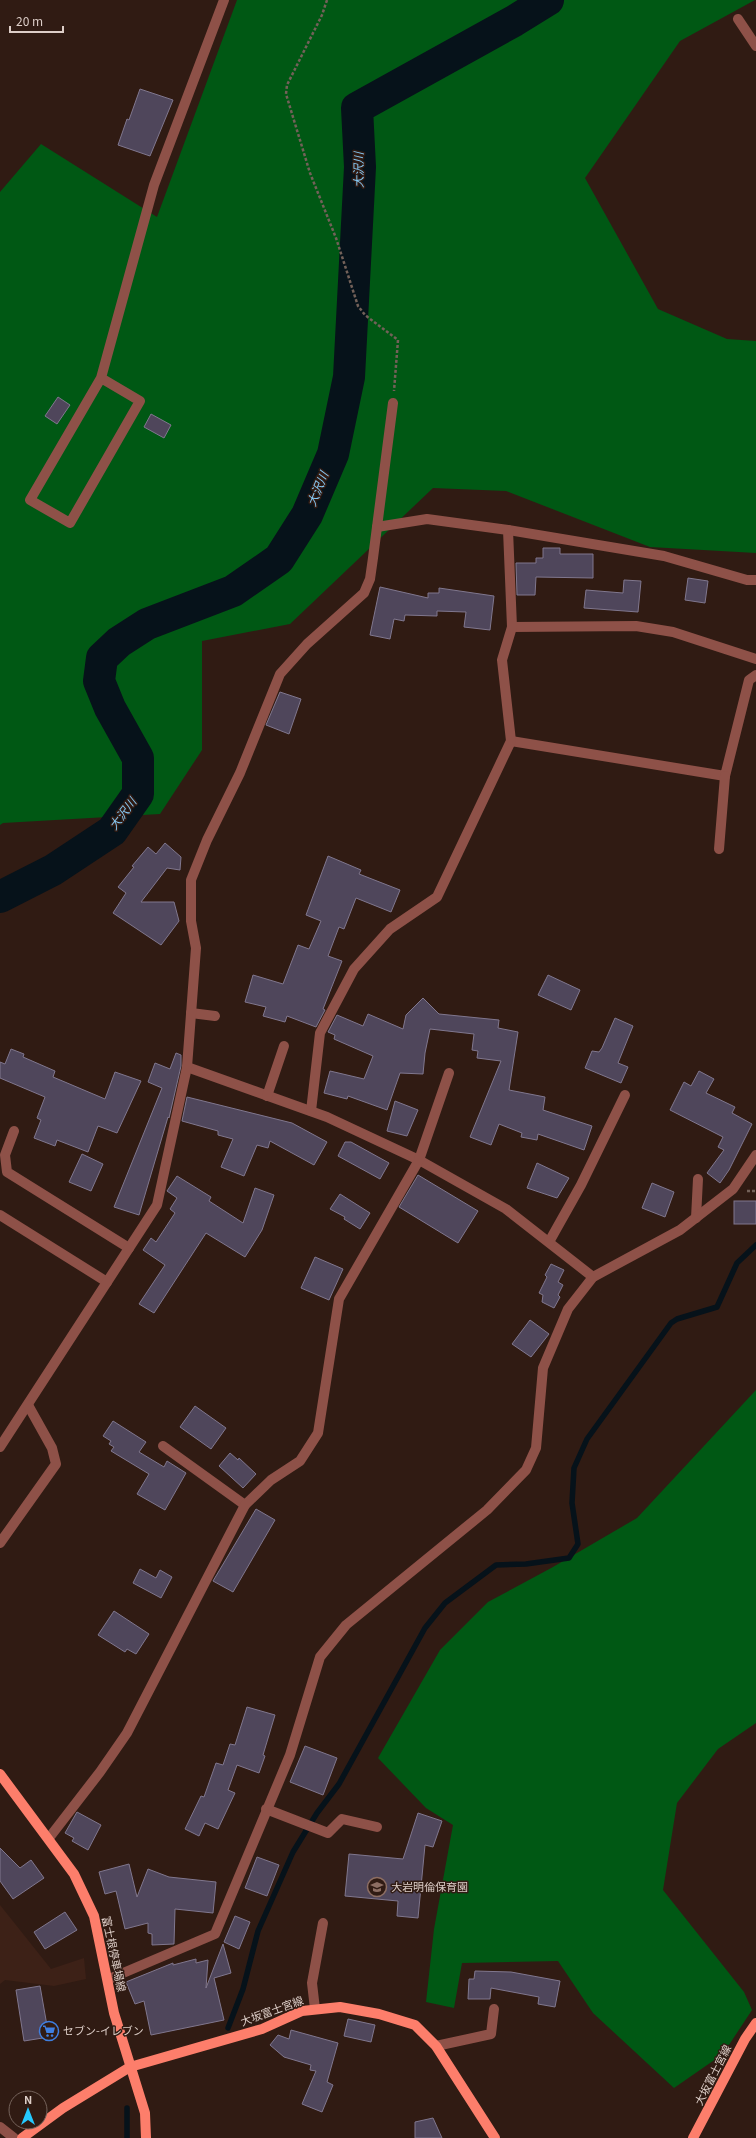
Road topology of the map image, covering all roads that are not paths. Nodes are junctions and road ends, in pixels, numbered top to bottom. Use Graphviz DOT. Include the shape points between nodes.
graph roads {
  1 [pos="224,0"];
  2 [pos="738,19"];
  3 [pos="756,46"];
  4 [pos="101,378"];
  5 [pos="393,403"];
  6 [pos="377,527"];
  7 [pos="508,530"];
  8 [pos="756,580"];
  9 [pos="512,627"];
  10 [pos="756,658"];
  11 [pos="756,675"];
  12 [pos="511,741"];
  13 [pos="725,776"];
  14 [pos="719,849"];
  15 [pos="191,1013"];
  16 [pos="215,1016"];
  17 [pos="284,1046"];
  18 [pos="187,1067"];
  19 [pos="449,1074"];
  20 [pos="625,1095"];
  21 [pos="267,1096"];
  22 [pos="310,1111"];
  23 [pos="14,1131"];
  24 [pos="756,1155"];
  25 [pos="419,1160"];
  26 [pos="698,1179"];
  27 [pos="0,1215"];
  28 [pos="696,1218"];
  29 [pos="548,1242"];
  30 [pos="129,1248"];
  31 [pos="593,1277"];
  32 [pos="107,1282"];
  33 [pos="28,1405"];
  34 [pos="163,1446"];
  35 [pos="0,1447"];
  36 [pos="245,1505"];
  37 [pos="0,1543"];
  38 [pos="0,1774"];
  39 [pos="266,1809"];
  40 [pos="377,1826"];
  41 [pos="49,1838"];
  42 [pos="323,1923"];
  43 [pos="108,1979"];
  44 [pos="315,2009"];
  45 [pos="494,2009"];
  46 [pos="756,2023"];
  47 [pos="436,2046"];
  48 [pos="130,2067"];
  49 [pos="0,2127"];
  50 [pos="14,2138"];
  51 [pos="22,2138"];
  52 [pos="146,2138"];
  53 [pos="495,2138"];
  54 [pos="693,2138"];
  1 -- 4 [label="street" via="154,185"];
  2 -- 3 [label="street"];
  4 -- 4 [label="street" via="30,500 70,523 140,401"];
  5 -- 6 [label="street"];
  6 -- 7 [label="street" via="427,519"];
  6 -- 15 [label="street" via="370,579 364,593 307,644 280,674 240,774 207,840 191,880 191,921 196,948"];
  7 -- 8 [label="street" via="664,556 747,580"];
  7 -- 9 [label="street"];
  9 -- 10 [label="street" via="636,626 673,632"];
  9 -- 12 [label="street" via="502,660"];
  11 -- 13 [label="street" via="749,680"];
  12 -- 13 [label="street"];
  12 -- 22 [label="street" via="437,897 390,929 354,969 320,1033"];
  13 -- 14 [label="street"];
  15 -- 16 [label="street"];
  15 -- 18 [label="street"];
  17 -- 21 [label="street"];
  18 -- 21 [label="street"];
  18 -- 30 [label="street" via="157,1205"];
  19 -- 25 [label="street"];
  20 -- 29 [label="street" via="581,1185"];
  21 -- 22 [label="street"];
  22 -- 25 [label="street"];
  23 -- 30 [label="street" via="6,1155 7,1172"];
  24 -- 28 [label="street" via="733,1189"];
  25 -- 29 [label="street" via="506,1209"];
  25 -- 36 [label="street" via="339,1299 318,1433 300,1461 271,1480"];
  26 -- 28 [label="street"];
  27 -- 32 [label="street"];
  28 -- 31 [label="street" via="680,1230"];
  29 -- 31 [label="street"];
  30 -- 32 [label="street"];
  31 -- 39 [label="street" via="568,1309 542,1368 536,1448 526,1470 487,1510 346,1625 320,1657 290,1755"];
  32 -- 33 [label="street"];
  33 -- 35 [label="street"];
  33 -- 37 [label="street" via="52,1448 56,1464"];
  34 -- 36 [label="street"];
  36 -- 41 [label="street" via="127,1733"];
  38 -- 41 [label="main road, 富士根停車場線"];
  39 -- 40 [label="street" via="328,1833 342,1819"];
  39 -- 43 [label="street" via="238,1884 215,1934"];
  41 -- 43 [label="main road, 富士根停車場線" via="74,1874 94,1916"];
  42 -- 44 [label="street" via="312,1983"];
  43 -- 48 [label="main road, 富士根停車場線" via="114,2013"];
  44 -- 47 [label="main road, 大坂富士宮線" via="340,2007 379,2014 415,2025"];
  44 -- 48 [label="main road, 大坂富士宮線" via="302,2010 262,2029"];
  45 -- 47 [label="street" via="492,2034"];
  46 -- 54 [label="main road, 大坂富士宮線"];
  47 -- 53 [label="main road, 大坂富士宮線"];
  48 -- 51 [label="main road, 大坂富士宮線" via="63,2108"];
  48 -- 52 [label="main road, 富士根停車場線" via="145,2113"];
  49 -- 50 [label="street"];
}
